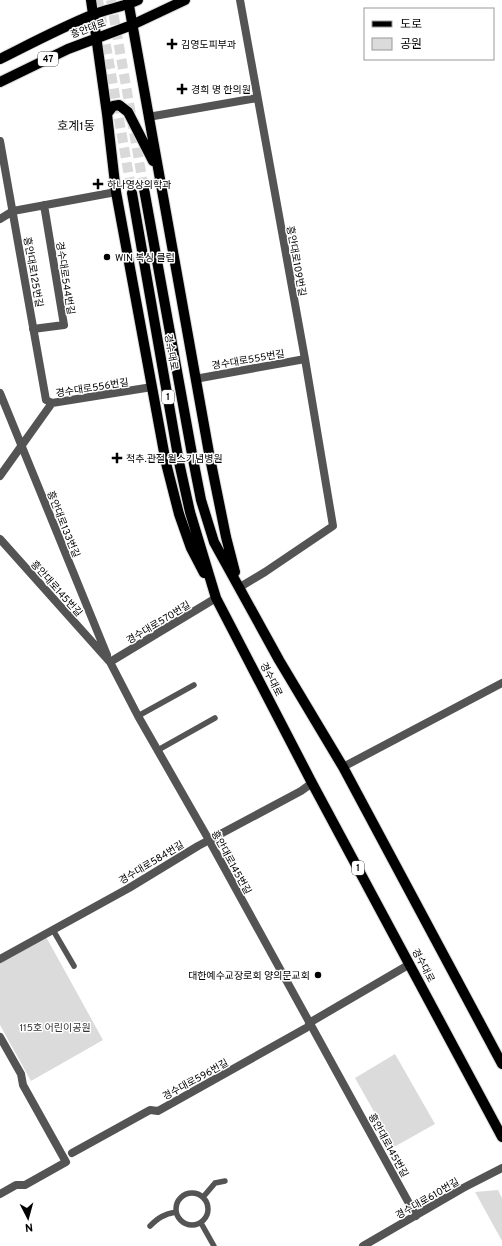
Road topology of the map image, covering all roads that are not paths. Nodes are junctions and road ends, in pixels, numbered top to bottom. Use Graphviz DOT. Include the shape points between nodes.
graph roads {
  1 [pos="91,0"];
  2 [pos="138,0"];
  3 [pos="185,0"];
  4 [pos="240,0"];
  5 [pos="128,2"];
  6 [pos="94,14"];
  7 [pos="132,25"];
  8 [pos="97,38"];
  9 [pos="0,58"];
  10 [pos="0,82"];
  11 [pos="257,98"];
  12 [pos="107,114"];
  13 [pos="148,117"];
  14 [pos="0,141"];
  15 [pos="158,172"];
  16 [pos="144,189"];
  17 [pos="116,192"];
  18 [pos="132,193"];
  19 [pos="44,205"];
  20 [pos="13,211"];
  21 [pos="0,219"];
  22 [pos="33,329"];
  23 [pos="305,359"];
  24 [pos="195,379"];
  25 [pos="152,387"];
  26 [pos="0,393"];
  27 [pos="52,403"];
  28 [pos="22,447"];
  29 [pos="0,476"];
  30 [pos="0,539"];
  31 [pos="240,587"];
  32 [pos="216,598"];
  33 [pos="110,662"];
  34 [pos="502,683"];
  35 [pos="194,685"];
  36 [pos="138,716"];
  37 [pos="215,718"];
  38 [pos="158,750"];
  39 [pos="343,767"];
  40 [pos="312,783"];
  41 [pos="209,840"];
  42 [pos="53,930"];
  43 [pos="0,959"];
  44 [pos="410,964"];
  45 [pos="74,966"];
  46 [pos="307,1026"];
  47 [pos="0,1037"];
  48 [pos="502,1064"];
  49 [pos="502,1137"];
  50 [pos="72,1153"];
  51 [pos="502,1168"];
  52 [pos="225,1180"];
  53 [pos="0,1194"];
  54 [pos="204,1196"];
  55 [pos="176,1212"];
  56 [pos="416,1216"];
  57 [pos="201,1223"];
  58 [pos="150,1226"];
  59 [pos="214,1246"];
  60 [pos="363,1246"];
  1 -- 6 [label="main road"];
  2 -- 5 [label="main road, 흥안대로 / 47"];
  3 -- 7 [label="main road, 흥안대로 / 47"];
  4 -- 11 [label="street, 흥안대로109번길"];
  5 -- 6 [label="main road, 흥안대로 / 47"];
  5 -- 7 [label="main road"];
  6 -- 8 [label="main road"];
  6 -- 9 [label="main road, 흥안대로 / 47"];
  7 -- 8 [label="main road, 흥안대로 / 47"];
  7 -- 13 [label="main road"];
  8 -- 10 [label="main road, 흥안대로 / 47" via="68,48"];
  8 -- 12 [label="main road"];
  11 -- 13 [label="street"];
  11 -- 23 [label="street, 흥안대로109번길"];
  12 -- 15 [label="main road" via="113,106 119,105 128,112"];
  12 -- 17 [label="main road"];
  13 -- 15 [label="main road"];
  14 -- 20 [label="street, 흥안대로125번길"];
  15 -- 24 [label="main road"];
  16 -- 31 [label="main road, 경수대로 / 1" via="201,500 214,542"];
  17 -- 19 [label="street"];
  17 -- 25 [label="main road"];
  18 -- 32 [label="main road, 경수대로 / 1" via="179,462 190,512"];
  19 -- 20 [label="street"];
  19 -- 22 [label="street, 경수대로544번길" via="64,325"];
  20 -- 21 [label="street"];
  20 -- 22 [label="street, 흥안대로125번길"];
  22 -- 27 [label="street, 흥안대로125번길" via="46,400"];
  23 -- 24 [label="street, 경수대로555번길"];
  23 -- 31 [label="street, 흥안대로109번길" via="332,526"];
  24 -- 31 [label="main road" via="219,506"];
  25 -- 27 [label="street, 경수대로556번길"];
  25 -- 32 [label="main road" via="166,463 179,514 191,548"];
  26 -- 28 [label="street, 흥안대로133번길"];
  27 -- 28 [label="street, 경수대로556번길"];
  28 -- 29 [label="street, 경수대로556번길"];
  28 -- 33 [label="street, 흥안대로133번길"];
  30 -- 33 [label="street, 흥안대로145번길"];
  31 -- 39 [label="main road, 경수대로 / 1" via="279,660"];
  32 -- 33 [label="street, 경수대로570번길"];
  32 -- 40 [label="main road, 경수대로 / 1"];
  33 -- 36 [label="street, 흥안대로145번길"];
  34 -- 39 [label="street"];
  35 -- 36 [label="lane"];
  36 -- 38 [label="street, 흥안대로145번길"];
  37 -- 38 [label="lane"];
  38 -- 41 [label="street, 흥안대로145번길"];
  39 -- 48 [label="main road, 경수대로 / 1"];
  40 -- 41 [label="street, 경수대로584번길"];
  40 -- 44 [label="main road, 경수대로 / 1"];
  41 -- 42 [label="street, 경수대로584번길"];
  41 -- 46 [label="street, 흥안대로145번길"];
  42 -- 43 [label="street, 경수대로584번길"];
  42 -- 45 [label="lane"];
  44 -- 46 [label="street, 경수대로596번길"];
  44 -- 49 [label="main road, 경수대로 / 1"];
  46 -- 50 [label="street, 경수대로596번길" via="158,1111 150,1110"];
  46 -- 56 [label="street, 흥안대로145번길"];
  47 -- 53 [label="street" via="21,1074 23,1085 66,1162 25,1185 16,1185"];
  51 -- 56 [label="street, 경수대로610번길"];
  52 -- 54 [label="lane" via="215,1183"];
  54 -- 55 [label="lane" via="194,1192 184,1194 177,1202"];
  54 -- 57 [label="lane" via="209,1205 208,1215"];
  55 -- 57 [label="lane" via="181,1221 190,1225"];
  55 -- 58 [label="lane" via="158,1217"];
  56 -- 60 [label="street, 경수대로610번길"];
  57 -- 59 [label="lane"];
}
